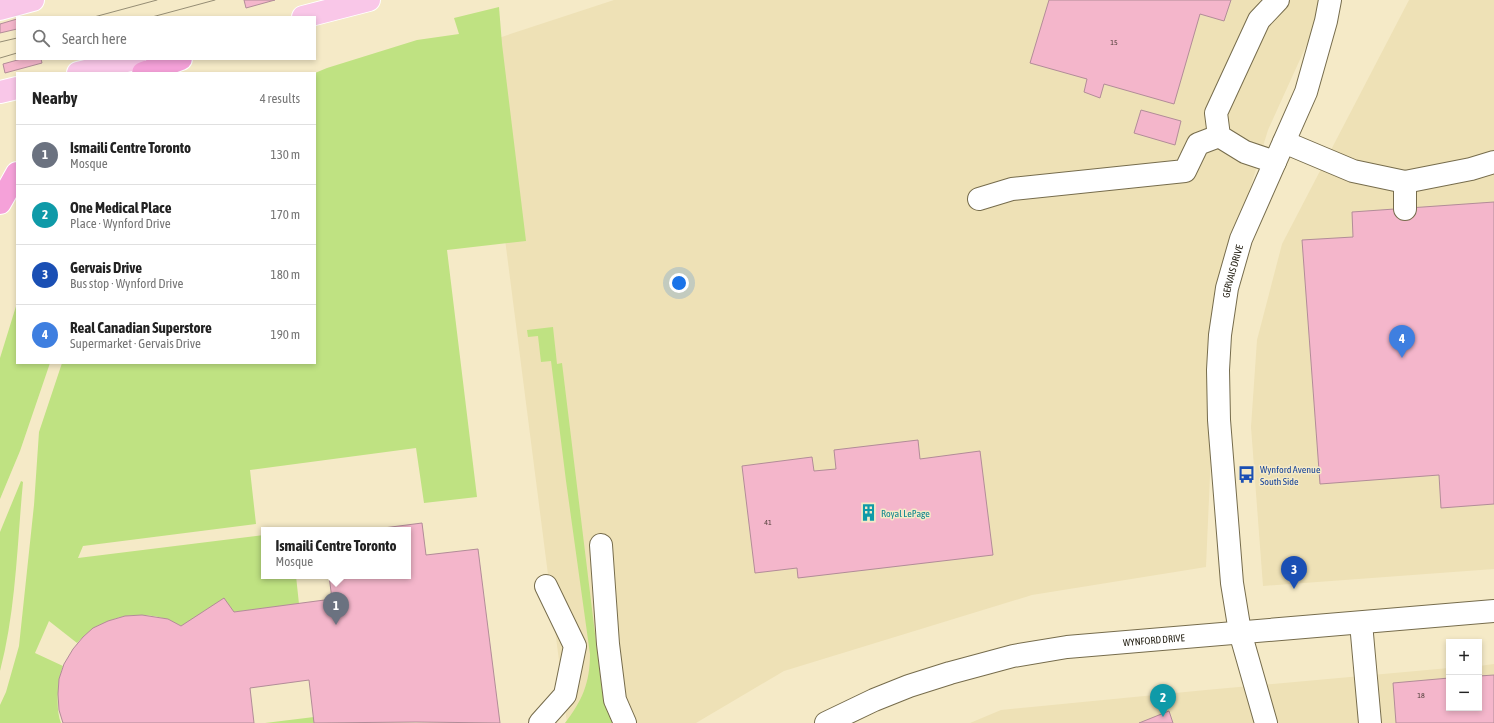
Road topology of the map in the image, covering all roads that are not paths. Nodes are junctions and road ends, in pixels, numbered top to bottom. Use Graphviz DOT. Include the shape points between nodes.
graph roads {
  1 [pos="33,0"];
  2 [pos="368,0"];
  3 [pos="1278,0"];
  4 [pos="1330,0"];
  5 [pos="0,9"];
  6 [pos="307,16"];
  7 [pos="130,60"];
  8 [pos="178,60"];
  9 [pos="82,72"];
  10 [pos="146,72"];
  11 [pos="16,88"];
  12 [pos="0,92"];
  13 [pos="1219,136"];
  14 [pos="1284,142"];
  15 [pos="1275,162"];
  16 [pos="1494,162"];
  17 [pos="16,176"];
  18 [pos="1405,182"];
  19 [pos="979,199"];
  20 [pos="0,203"];
  21 [pos="1405,208"];
  22 [pos="602,545"];
  23 [pos="546,586"];
  24 [pos="1494,611"];
  25 [pos="1361,623"];
  26 [pos="1240,632"];
  27 [pos="540,723"];
  28 [pos="625,723"];
  29 [pos="826,723"];
  30 [pos="1266,723"];
  31 [pos="1370,723"];
  1 -- 5 [label="main road"];
  2 -- 6 [label="main road"];
  3 -- 13 [label="street" via="1259,20 1216,113"];
  4 -- 14 [label="street, GERVAIS DRIVE" via="1306,92"];
  7 -- 9 [label="main road"];
  8 -- 10 [label="highway"];
  11 -- 12 [label="main road"];
  13 -- 15 [label="street" via="1245,152"];
  13 -- 19 [label="street" via="1198,144 1185,171 1012,190"];
  14 -- 15 [label="street, GERVAIS DRIVE"];
  14 -- 18 [label="street" via="1353,171"];
  15 -- 26 [label="street, GERVAIS DRIVE" via="1241,239 1227,288 1220,335 1219,420 1232,583"];
  16 -- 18 [label="street"];
  17 -- 20 [label="highway"];
  18 -- 21 [label="street"];
  22 -- 28 [label="street" via="608,644 615,700"];
  23 -- 27 [label="street" via="575,646 565,695"];
  24 -- 25 [label="street, WYNFORD DRIVE"];
  25 -- 26 [label="street, WYNFORD DRIVE"];
  25 -- 31 [label="street"];
  26 -- 29 [label="street, WYNFORD DRIVE" via="1067,647 1013,656 909,686"];
  26 -- 30 [label="street, GERVAIS DRIVE"];
}
